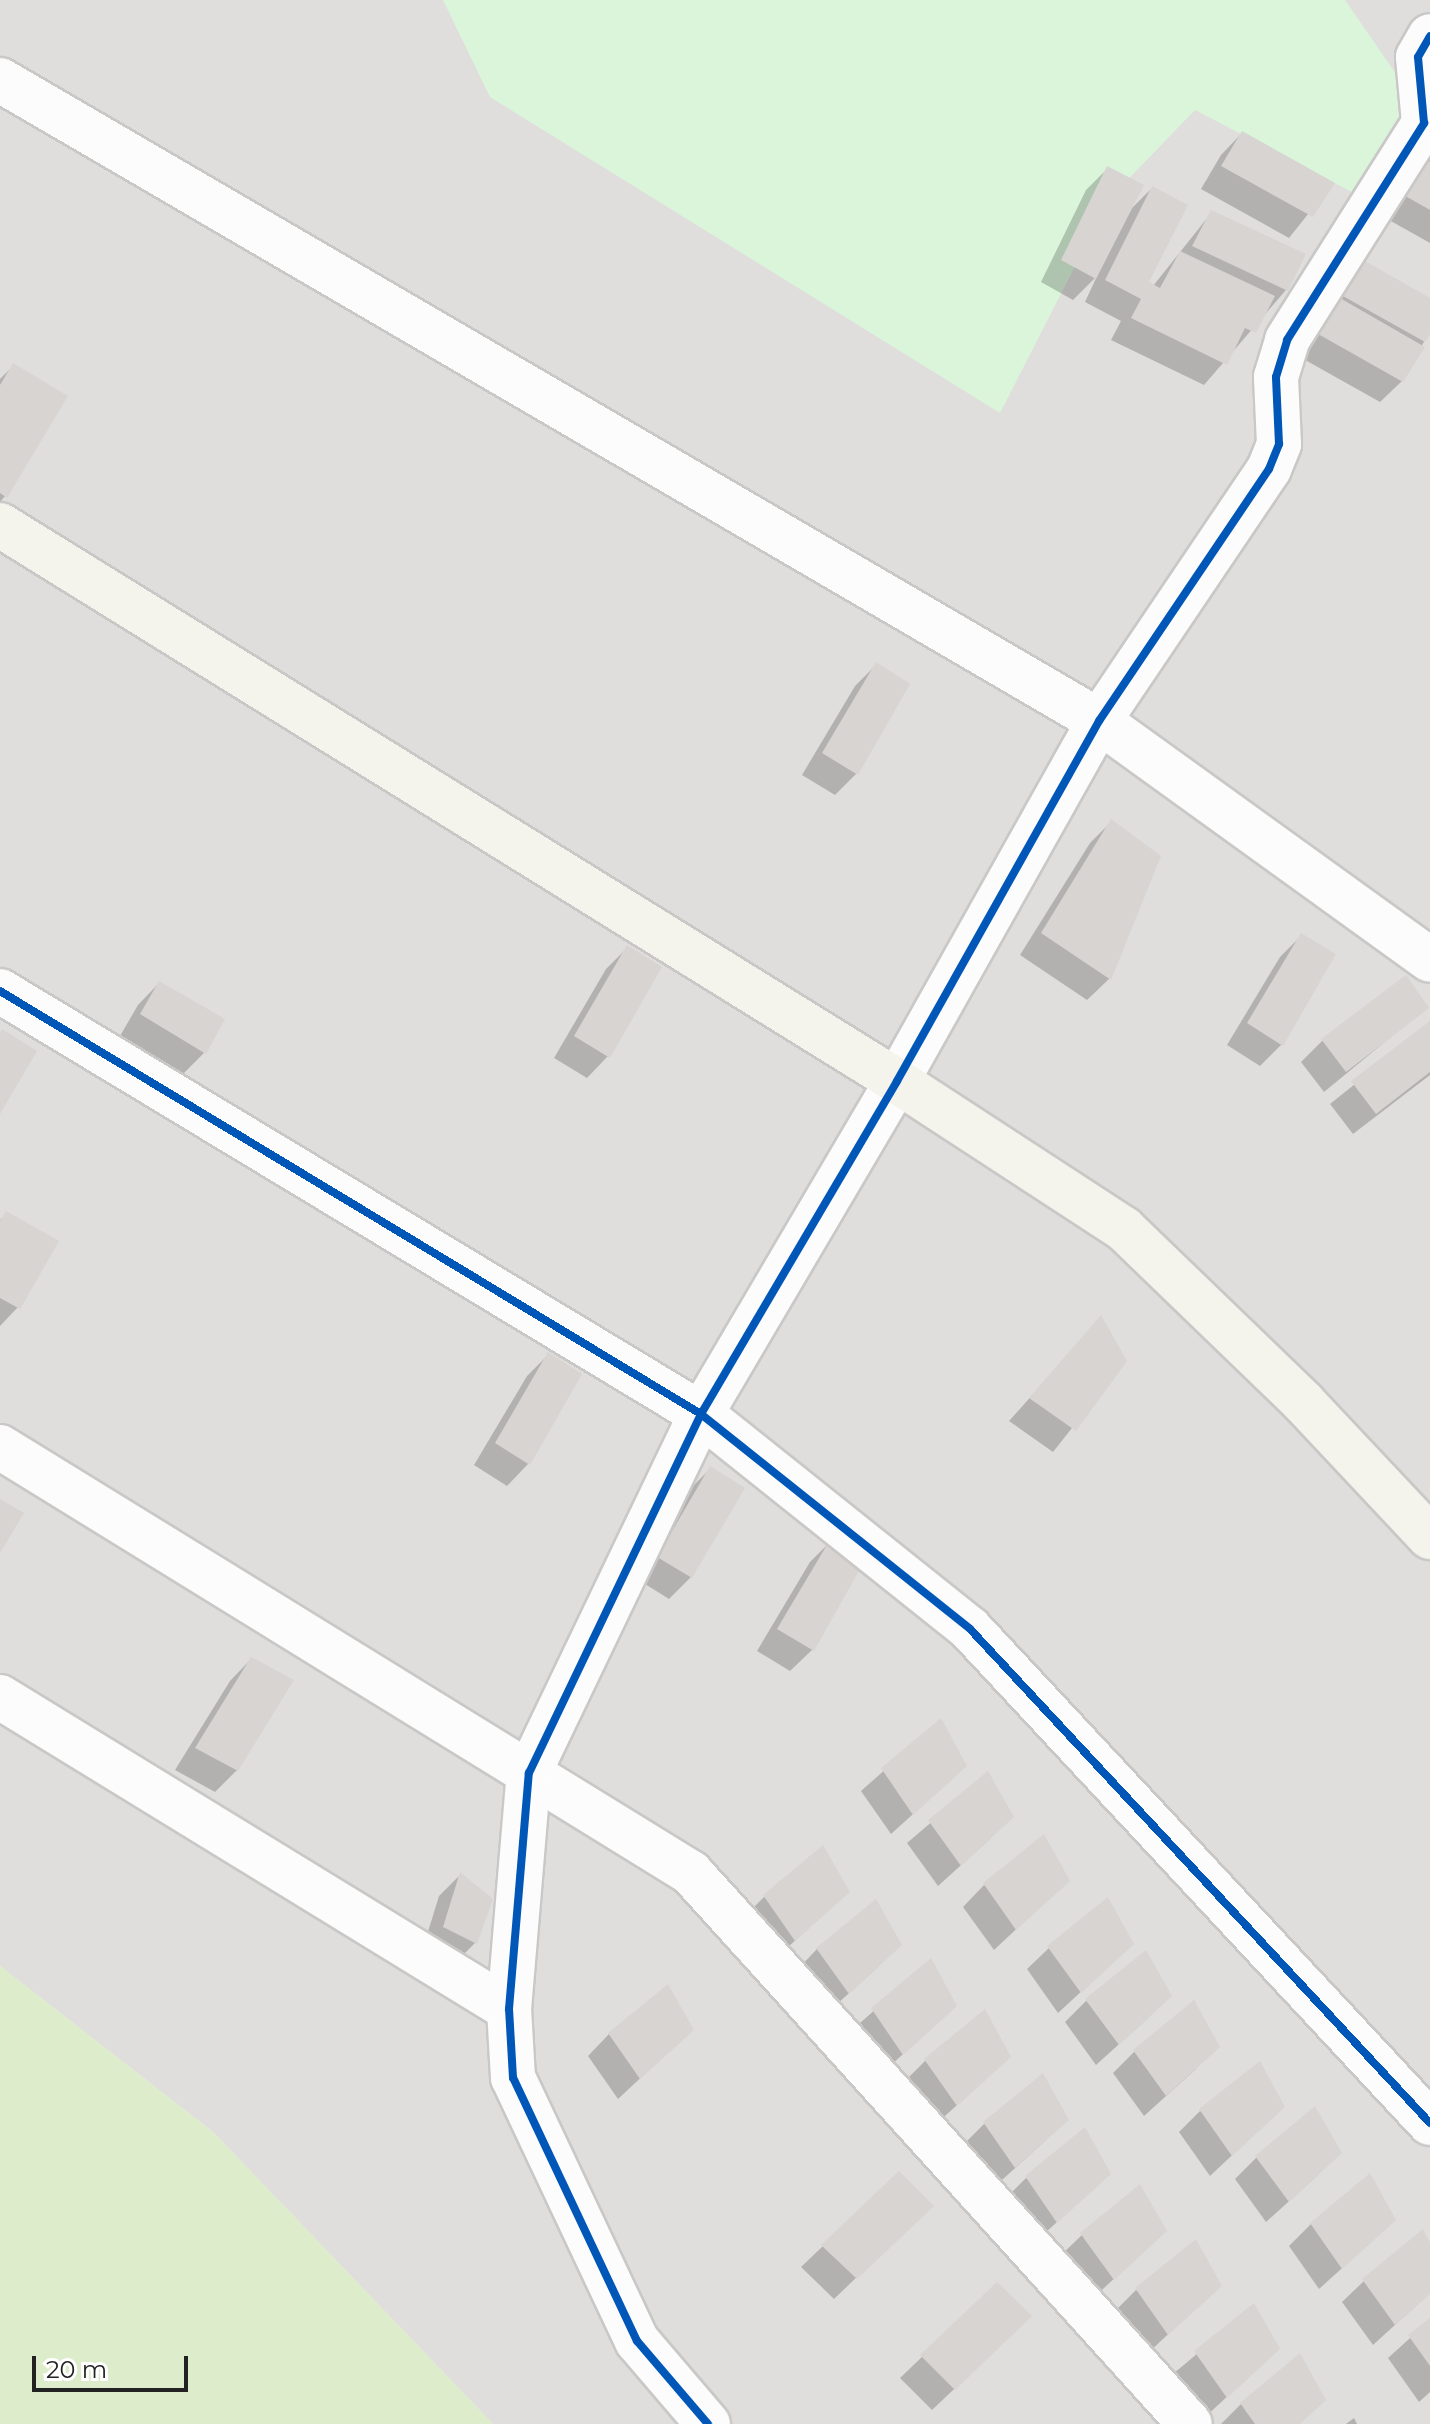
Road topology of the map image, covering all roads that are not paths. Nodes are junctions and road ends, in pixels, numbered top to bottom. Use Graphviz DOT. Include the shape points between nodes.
graph roads {
  1 [pos="1430,36"];
  2 [pos="0,80"];
  3 [pos="0,525"];
  4 [pos="1099,721"];
  5 [pos="1430,960"];
  6 [pos="0,991"];
  7 [pos="897,1081"];
  8 [pos="701,1414"];
  9 [pos="0,1447"];
  10 [pos="1430,1537"];
  11 [pos="0,1697"];
  12 [pos="529,1773"];
  13 [pos="509,2009"];
  14 [pos="1430,2123"];
  15 [pos="708,2424"];
  16 [pos="1190,2424"];
  1 -- 4 [label="street" via="1418,57 1424,123 1287,340 1276,377 1279,444 1269,469"];
  2 -- 4 [label="street"];
  3 -- 7 [label="street"];
  4 -- 5 [label="street"];
  4 -- 7 [label="street"];
  6 -- 8 [label="street"];
  7 -- 8 [label="street"];
  7 -- 10 [label="street" via="1124,1229 1304,1403"];
  8 -- 12 [label="street"];
  8 -- 14 [label="street" via="970,1629"];
  9 -- 12 [label="street"];
  11 -- 13 [label="street"];
  12 -- 13 [label="street"];
  12 -- 16 [label="street" via="691,1873"];
  13 -- 15 [label="street" via="513,2078 637,2341"];
}
